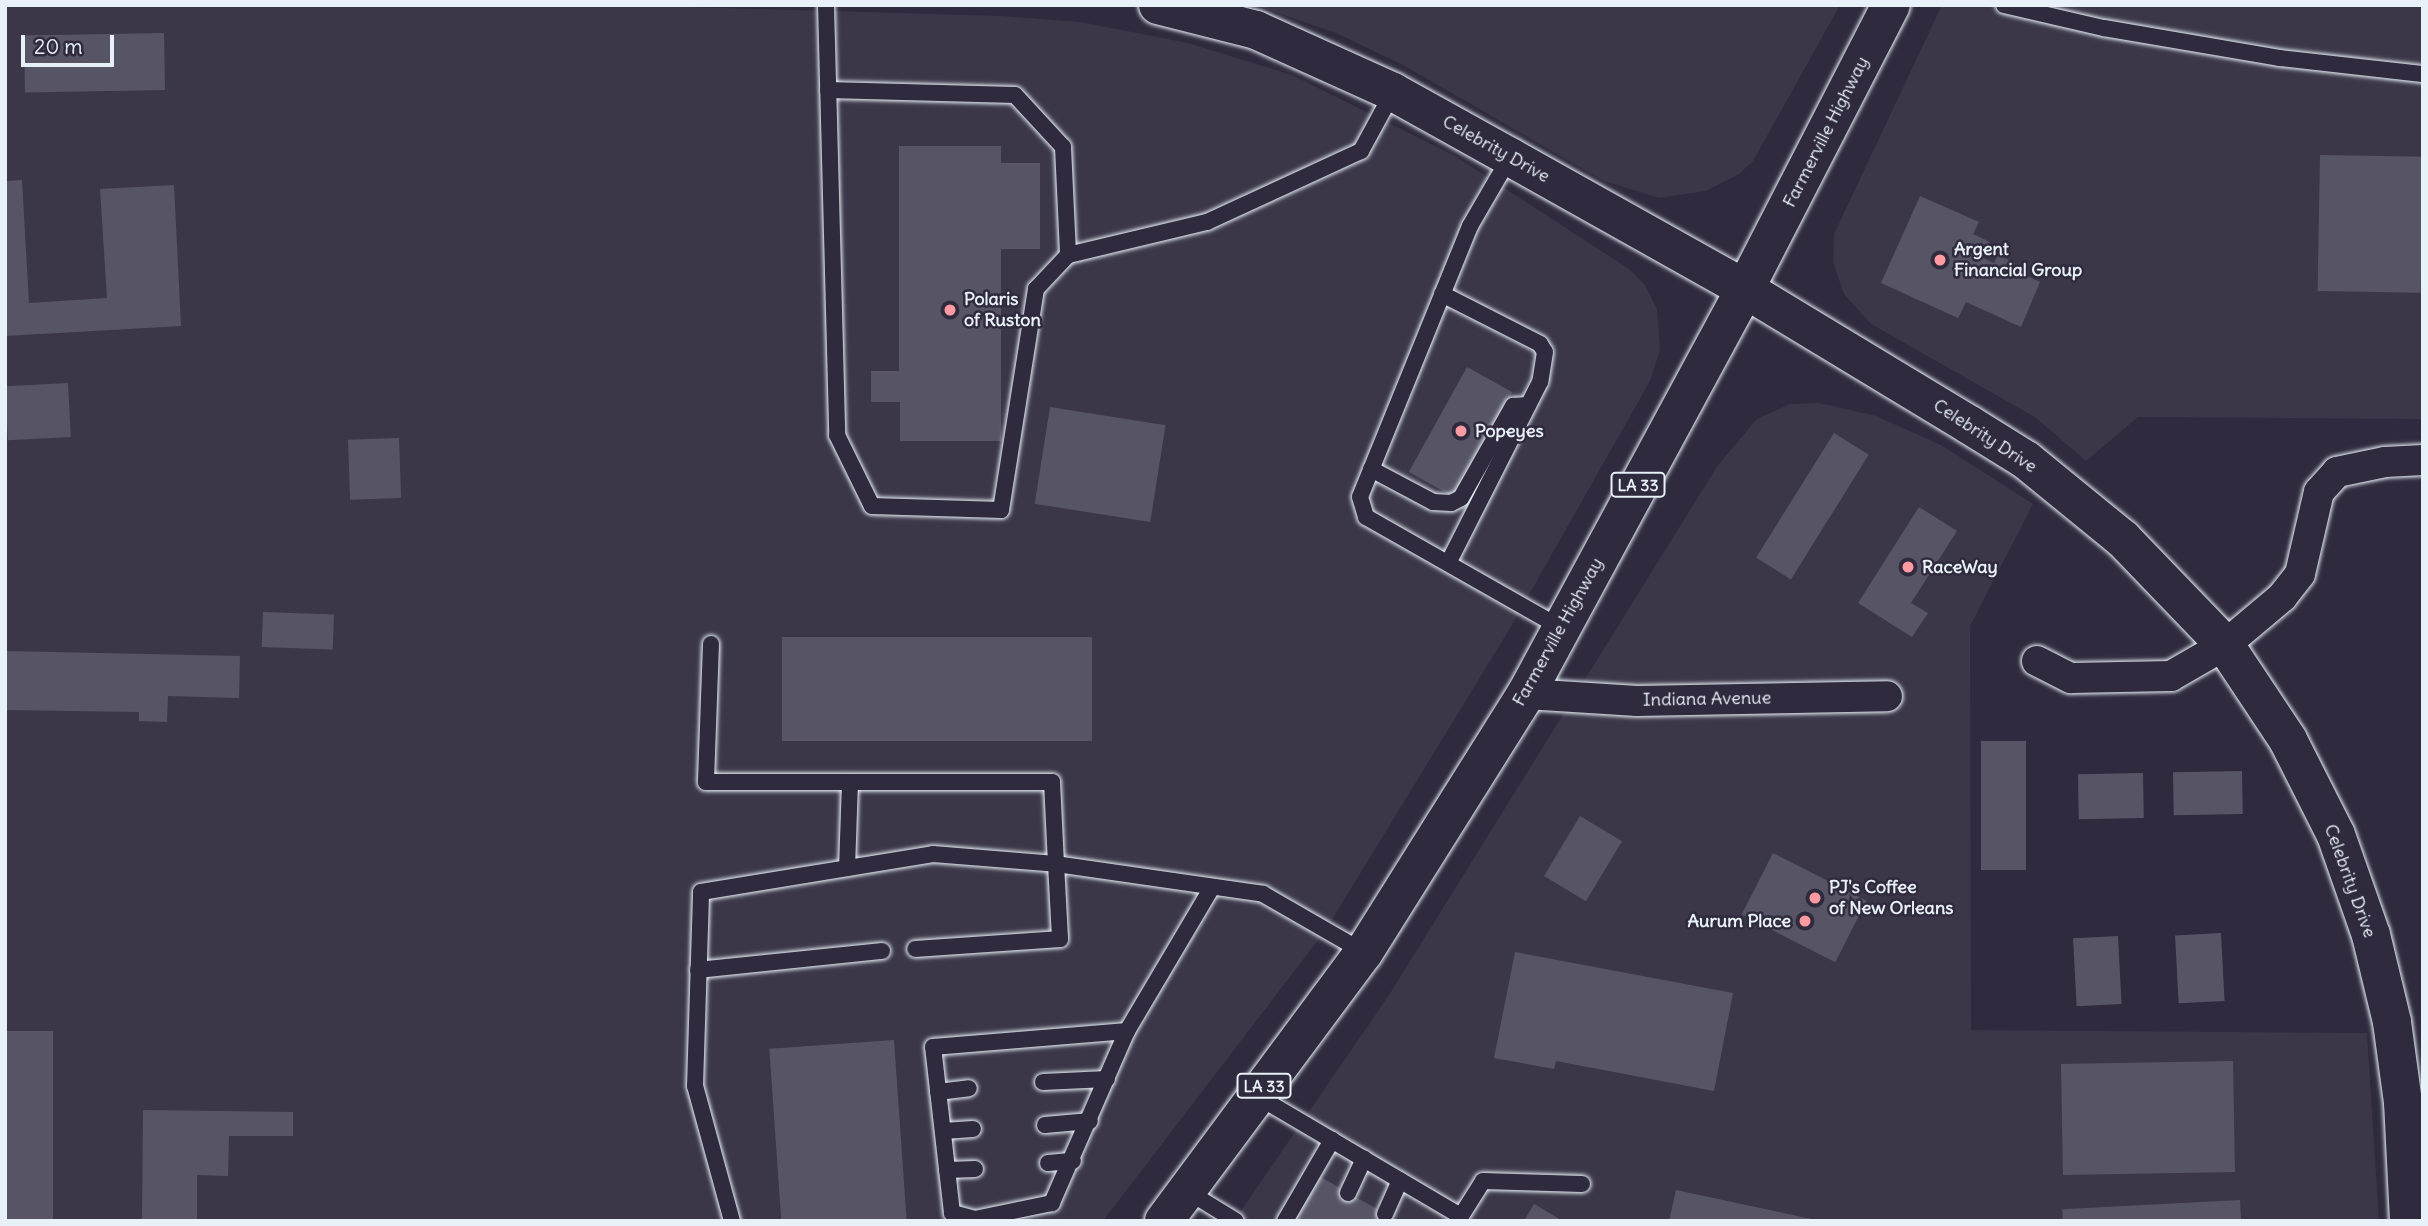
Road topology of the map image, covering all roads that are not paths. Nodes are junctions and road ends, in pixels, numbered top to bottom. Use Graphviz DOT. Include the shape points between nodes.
graph roads {
  1 [pos="826,5"];
  2 [pos="1158,5"];
  3 [pos="1891,5"];
  4 [pos="2004,5"];
  5 [pos="2423,74"];
  6 [pos="828,90"];
  7 [pos="1393,92"];
  8 [pos="1510,157"];
  9 [pos="1068,255"];
  10 [pos="1745,289"];
  11 [pos="1442,294"];
  12 [pos="1528,405"];
  13 [pos="2423,460"];
  14 [pos="1371,469"];
  15 [pos="1448,563"];
  16 [pos="1561,628"];
  17 [pos="711,645"];
  18 [pos="2225,645"];
  19 [pos="2037,661"];
  20 [pos="1526,694"];
  21 [pos="1887,696"];
  22 [pos="849,782"];
  23 [pos="1056,864"];
  24 [pos="847,868"];
  25 [pos="1212,887"];
  26 [pos="915,949"];
  27 [pos="882,951"];
  28 [pos="1364,951"];
  29 [pos="698,970"];
  30 [pos="1127,1031"];
  31 [pos="1107,1079"];
  32 [pos="1042,1082"];
  33 [pos="968,1088"];
  34 [pos="938,1091"];
  35 [pos="1257,1096"];
  36 [pos="2413,1102"];
  37 [pos="1090,1121"];
  38 [pos="1045,1125"];
  39 [pos="973,1129"];
  40 [pos="943,1131"];
  41 [pos="1332,1140"];
  42 [pos="1364,1159"];
  43 [pos="1073,1161"];
  44 [pos="1048,1163"];
  45 [pos="975,1169"];
  46 [pos="947,1170"];
  47 [pos="1400,1180"];
  48 [pos="1582,1184"];
  49 [pos="1187,1190"];
  50 [pos="1349,1193"];
  51 [pos="1385,1214"];
  52 [pos="1460,1218"];
  53 [pos="732,1221"];
  54 [pos="1164,1221"];
  55 [pos="1236,1221"];
  56 [pos="1285,1221"];
  57 [pos="2409,1221"];
  1 -- 6 [label="lane"];
  2 -- 7 [label="street, Celebrity Drive" via="1256,30"];
  3 -- 10 [label="street, Farmerville Highway / LA 33"];
  4 -- 5 [label="lane" via="2104,28 2280,58"];
  6 -- 9 [label="lane" via="1015,95 1063,147"];
  6 -- 9 [label="lane" via="836,435 873,506 1001,510 1036,289"];
  7 -- 8 [label="street, Celebrity Drive"];
  7 -- 9 [label="lane" via="1361,152 1206,222"];
  8 -- 10 [label="street, Celebrity Drive"];
  8 -- 11 [label="lane" via="1470,226"];
  10 -- 16 [label="street, Farmerville Highway / LA 33"];
  10 -- 18 [label="street, Celebrity Drive" via="2026,460 2123,539"];
  11 -- 12 [label="lane" via="1540,344 1545,363"];
  11 -- 14 [label="lane"];
  12 -- 14 [label="lane" via="1513,406 1461,498 1451,503 1433,502"];
  12 -- 15 [label="lane"];
  13 -- 18 [label="street" via="2337,472 2314,505 2300,574 2256,622"];
  14 -- 15 [label="lane" via="1360,497 1366,517"];
  15 -- 16 [label="lane"];
  16 -- 20 [label="street, Farmerville Highway / LA 33"];
  17 -- 22 [label="lane" via="706,782"];
  18 -- 19 [label="street" via="2171,676 2071,678"];
  18 -- 36 [label="street, Celebrity Drive" via="2288,740 2336,835 2382,978"];
  20 -- 21 [label="street, Indiana Avenue" via="1637,701"];
  20 -- 28 [label="street, Farmerville Highway / LA 33"];
  22 -- 23 [label="lane" via="1052,782"];
  22 -- 24 [label="lane"];
  23 -- 24 [label="lane" via="933,855"];
  23 -- 25 [label="lane"];
  23 -- 26 [label="lane" via="1060,939"];
  24 -- 29 [label="lane" via="701,892"];
  25 -- 28 [label="lane" via="1263,894"];
  25 -- 30 [label="lane"];
  27 -- 29 [label="lane"];
  28 -- 35 [label="street, Farmerville Highway / LA 33"];
  29 -- 53 [label="lane" via="695,1086"];
  30 -- 31 [label="lane"];
  30 -- 34 [label="lane" via="933,1047"];
  31 -- 32 [label="lane"];
  31 -- 37 [label="lane"];
  33 -- 34 [label="lane"];
  34 -- 40 [label="lane"];
  35 -- 41 [label="lane"];
  35 -- 49 [label="street, Farmerville Highway / LA 33"];
  36 -- 57 [label="street, Celebrity Drive"];
  37 -- 38 [label="lane"];
  37 -- 43 [label="lane"];
  39 -- 40 [label="lane"];
  40 -- 46 [label="lane"];
  41 -- 42 [label="lane"];
  41 -- 56 [label="lane"];
  42 -- 47 [label="lane"];
  42 -- 50 [label="lane"];
  43 -- 44 [label="lane"];
  43 -- 46 [label="lane" via="1052,1203 975,1219 952,1213"];
  45 -- 46 [label="lane"];
  47 -- 51 [label="lane"];
  47 -- 52 [label="lane"];
  48 -- 52 [label="lane" via="1483,1181"];
  49 -- 54 [label="street, Farmerville Highway / LA 33"];
  49 -- 55 [label="lane"];
}
